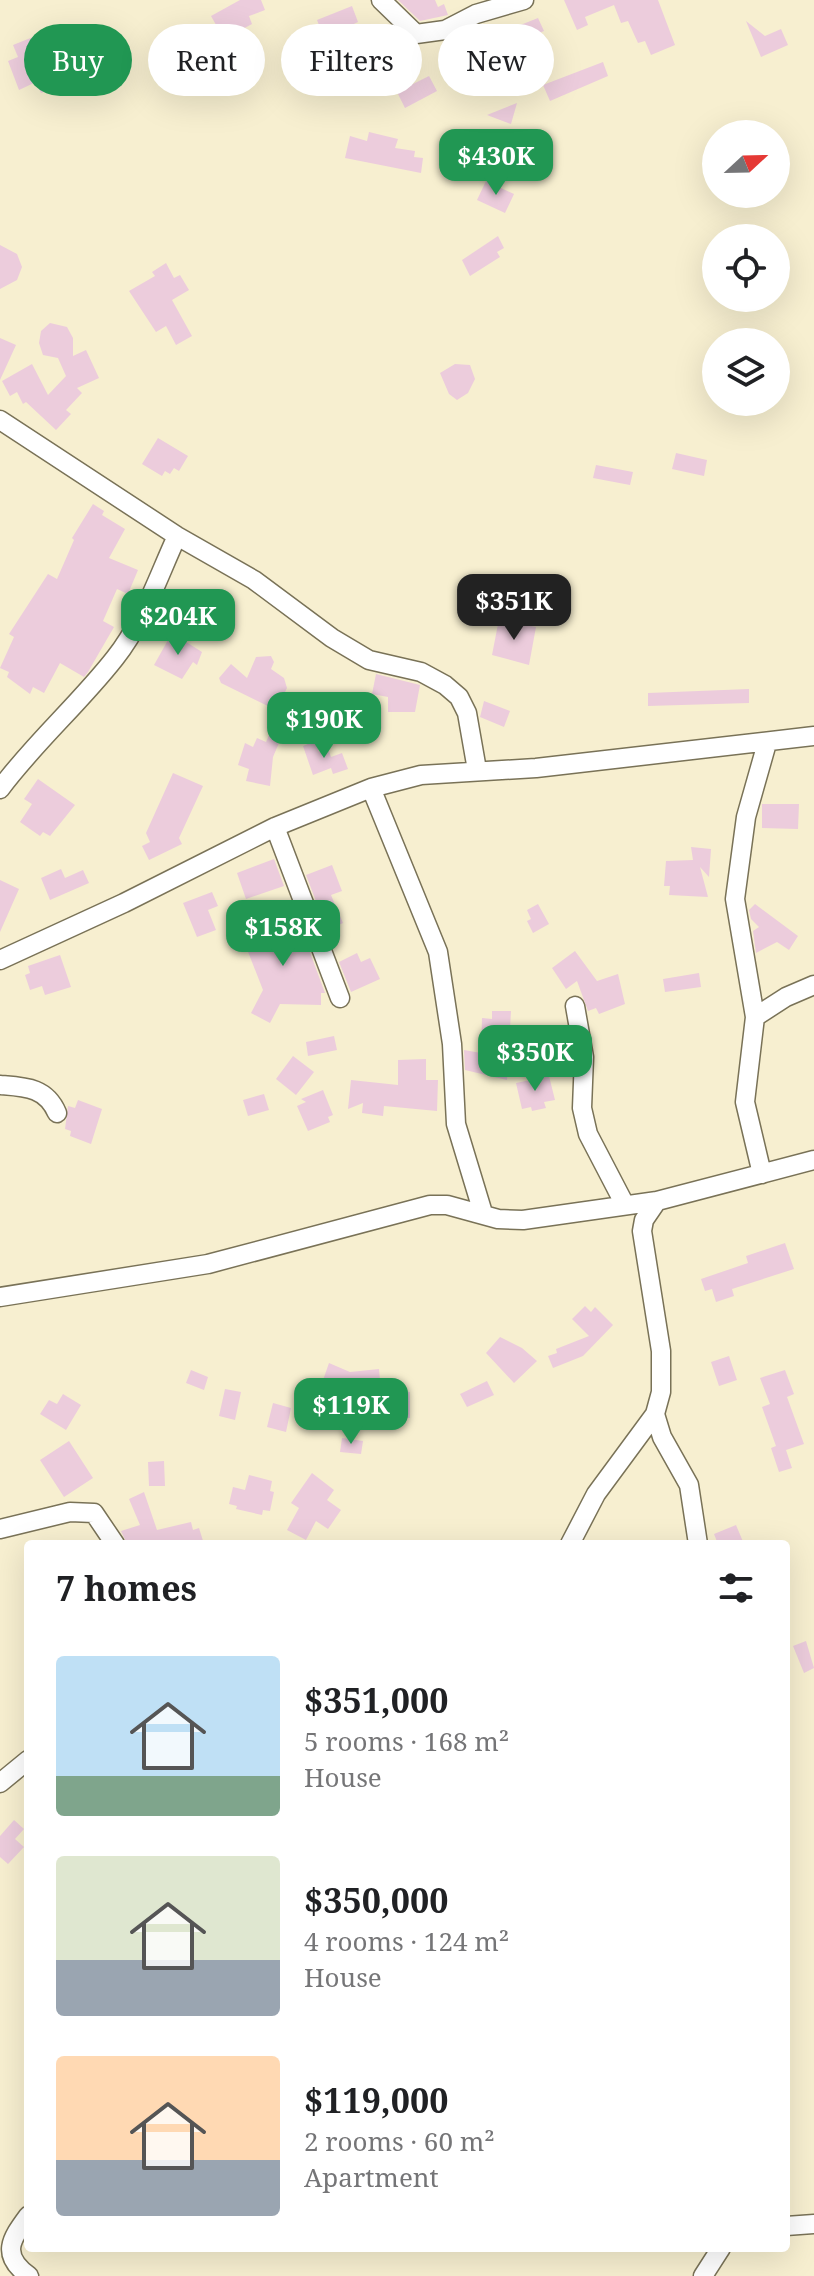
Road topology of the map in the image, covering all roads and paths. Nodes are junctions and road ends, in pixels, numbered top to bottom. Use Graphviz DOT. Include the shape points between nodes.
graph roads {
  1 [pos="381,0"];
  2 [pos="524,0"];
  3 [pos="0,420"];
  4 [pos="177,536"];
  5 [pos="814,736"];
  6 [pos="767,743"];
  7 [pos="477,770"];
  8 [pos="371,788"];
  9 [pos="0,789"];
  10 [pos="275,827"];
  11 [pos="0,960"];
  12 [pos="814,985"];
  13 [pos="340,998"];
  14 [pos="575,1006"];
  15 [pos="755,1017"];
  16 [pos="0,1085"];
  17 [pos="57,1113"];
  18 [pos="810,1157"];
  19 [pos="762,1174"];
  20 [pos="657,1201"];
  21 [pos="625,1205"];
  22 [pos="483,1213"];
  23 [pos="0,1297"];
  24 [pos="655,1414"];
  25 [pos="0,1529"];
  26 [pos="112,1540"];
  27 [pos="572,1540"];
  28 [pos="697,1540"];
  29 [pos="24,1763"];
  30 [pos="0,1783"];
  31 [pos="24,2221"];
  32 [pos="814,2224"];
  33 [pos="790,2226"];
  34 [pos="718,2252"];
  35 [pos="29,2276"];
  36 [pos="703,2276"];
  1 -- 2 [label="street" via="416,34 445,30"];
  3 -- 4 [label="street"];
  4 -- 7 [label="street" via="254,580 369,660 421,672 445,685 467,713"];
  4 -- 9 [label="street" via="117,656"];
  5 -- 6 [label="street"];
  6 -- 7 [label="street"];
  6 -- 15 [label="street" via="746,817 735,899"];
  7 -- 8 [label="street" via="421,775"];
  8 -- 10 [label="street"];
  8 -- 22 [label="street" via="438,952 452,1044 456,1124"];
  10 -- 11 [label="street"];
  10 -- 13 [label="street"];
  12 -- 15 [label="street"];
  14 -- 21 [label="street" via="588,1134"];
  15 -- 19 [label="street" via="745,1102"];
  16 -- 17 [label="street" via="37,1090"];
  18 -- 19 [label="street"];
  19 -- 20 [label="street"];
  20 -- 21 [label="street"];
  20 -- 24 [label="street" via="642,1231 661,1351"];
  21 -- 22 [label="street" via="523,1220"];
  22 -- 23 [label="street" via="430,1205 208,1264"];
  24 -- 27 [label="street" via="596,1494"];
  24 -- 28 [label="street" via="689,1485"];
  25 -- 26 [label="street" via="70,1512 94,1513"];
  29 -- 30 [label="street"];
  31 -- 35 [label="street" via="10,2244 12,2260"];
  32 -- 33 [label="street"];
  34 -- 36 [label="street"];
}
